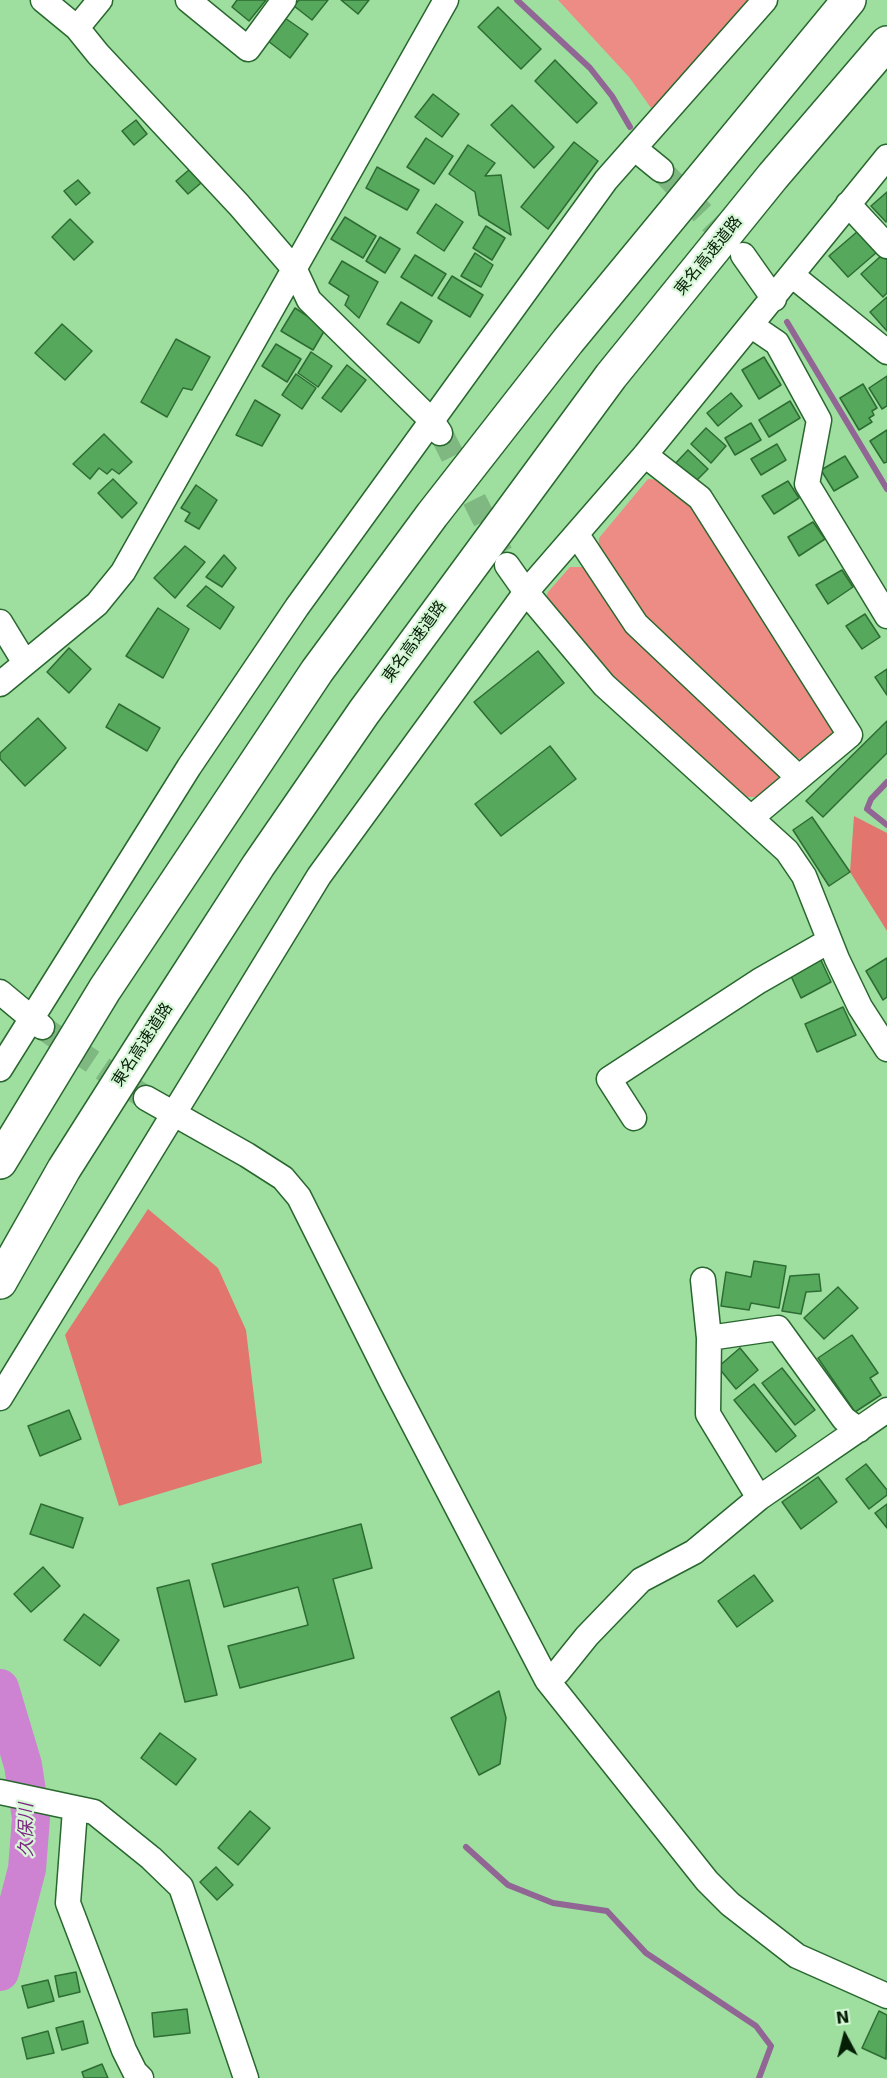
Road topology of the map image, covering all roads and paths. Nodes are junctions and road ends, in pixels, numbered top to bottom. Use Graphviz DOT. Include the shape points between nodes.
graph roads {
  1 [pos="43,0"];
  2 [pos="100,0"];
  3 [pos="188,0"];
  4 [pos="284,0"];
  5 [pos="446,0"];
  6 [pos="765,0"];
  7 [pos="849,0"];
  8 [pos="77,28"];
  9 [pos="887,43"];
  10 [pos="634,148"];
  11 [pos="887,157"];
  12 [pos="661,170"];
  13 [pos="848,204"];
  14 [pos="887,246"];
  15 [pos="743,255"];
  16 [pos="294,270"];
  17 [pos="793,276"];
  18 [pos="774,299"];
  19 [pos="752,326"];
  20 [pos="887,352"];
  21 [pos="437,428"];
  22 [pos="645,455"];
  23 [pos="577,535"];
  24 [pos="507,565"];
  25 [pos="526,592"];
  26 [pos="887,616"];
  27 [pos="0,622"];
  28 [pos="25,663"];
  29 [pos="0,684"];
  30 [pos="798,777"];
  31 [pos="752,819"];
  32 [pos="829,941"];
  33 [pos="0,992"];
  34 [pos="37,1023"];
  35 [pos="887,1049"];
  36 [pos="0,1069"];
  37 [pos="146,1098"];
  38 [pos="174,1114"];
  39 [pos="634,1118"];
  40 [pos="0,1162"];
  41 [pos="703,1280"];
  42 [pos="0,1282"];
  43 [pos="709,1338"];
  44 [pos="0,1398"];
  45 [pos="887,1410"];
  46 [pos="859,1430"];
  47 [pos="759,1498"];
  48 [pos="547,1680"];
  49 [pos="8,1794"];
  50 [pos="75,1810"];
  51 [pos="887,1996"];
  52 [pos="141,2078"];
  53 [pos="246,2078"];
  1 -- 8 [label="street"];
  2 -- 8 [label="street"];
  3 -- 4 [label="street" via="248,49"];
  5 -- 16 [label="street"];
  6 -- 10 [label="street"];
  7 -- 40 [label="highway" via="568,341 324,662 112,979"];
  8 -- 16 [label="street"];
  9 -- 42 [label="highway, 東名高速道路" via="611,376 364,712 169,1004 64,1169"];
  10 -- 12 [label="street"];
  10 -- 21 [label="street" via="599,190"];
  11 -- 13 [label="street"];
  13 -- 14 [label="street"];
  13 -- 17 [label="street"];
  15 -- 18 [label="street"];
  16 -- 21 [label="street" via="309,300"];
  16 -- 28 [label="street" via="123,572 97,604"];
  17 -- 18 [label="street"];
  17 -- 20 [label="street"];
  18 -- 19 [label="street"];
  19 -- 22 [label="street"];
  19 -- 26 [label="street" via="777,343 819,420 807,484"];
  21 -- 34 [label="street" via="297,607 189,767"];
  22 -- 23 [label="street"];
  22 -- 30 [label="street" via="700,498 850,735"];
  23 -- 25 [label="street"];
  23 -- 30 [label="street" via="636,624"];
  24 -- 25 [label="street"];
  25 -- 31 [label="street" via="604,685"];
  25 -- 38 [label="street" via="319,876"];
  27 -- 28 [label="street"];
  28 -- 29 [label="street"];
  30 -- 31 [label="street"];
  31 -- 32 [label="street" via="787,851 804,876"];
  32 -- 35 [label="street" via="860,1007"];
  32 -- 39 [label="street" via="759,981 609,1079"];
  33 -- 34 [label="street"];
  34 -- 36 [label="street"];
  37 -- 38 [label="street"];
  38 -- 44 [label="street"];
  38 -- 48 [label="street" via="282,1178 299,1197"];
  41 -- 43 [label="street"];
  43 -- 46 [label="street" via="778,1328 844,1419"];
  43 -- 47 [label="street" via="708,1414"];
  45 -- 46 [label="street"];
  46 -- 47 [label="street"];
  47 -- 48 [label="street" via="694,1552 641,1580"];
  48 -- 51 [label="street" via="707,1881 730,1904 796,1956"];
  49 -- 50 [label="street"];
  50 -- 52 [label="street" via="68,1903 124,2050"];
  50 -- 53 [label="street" via="94,1812 181,1887"];
}
